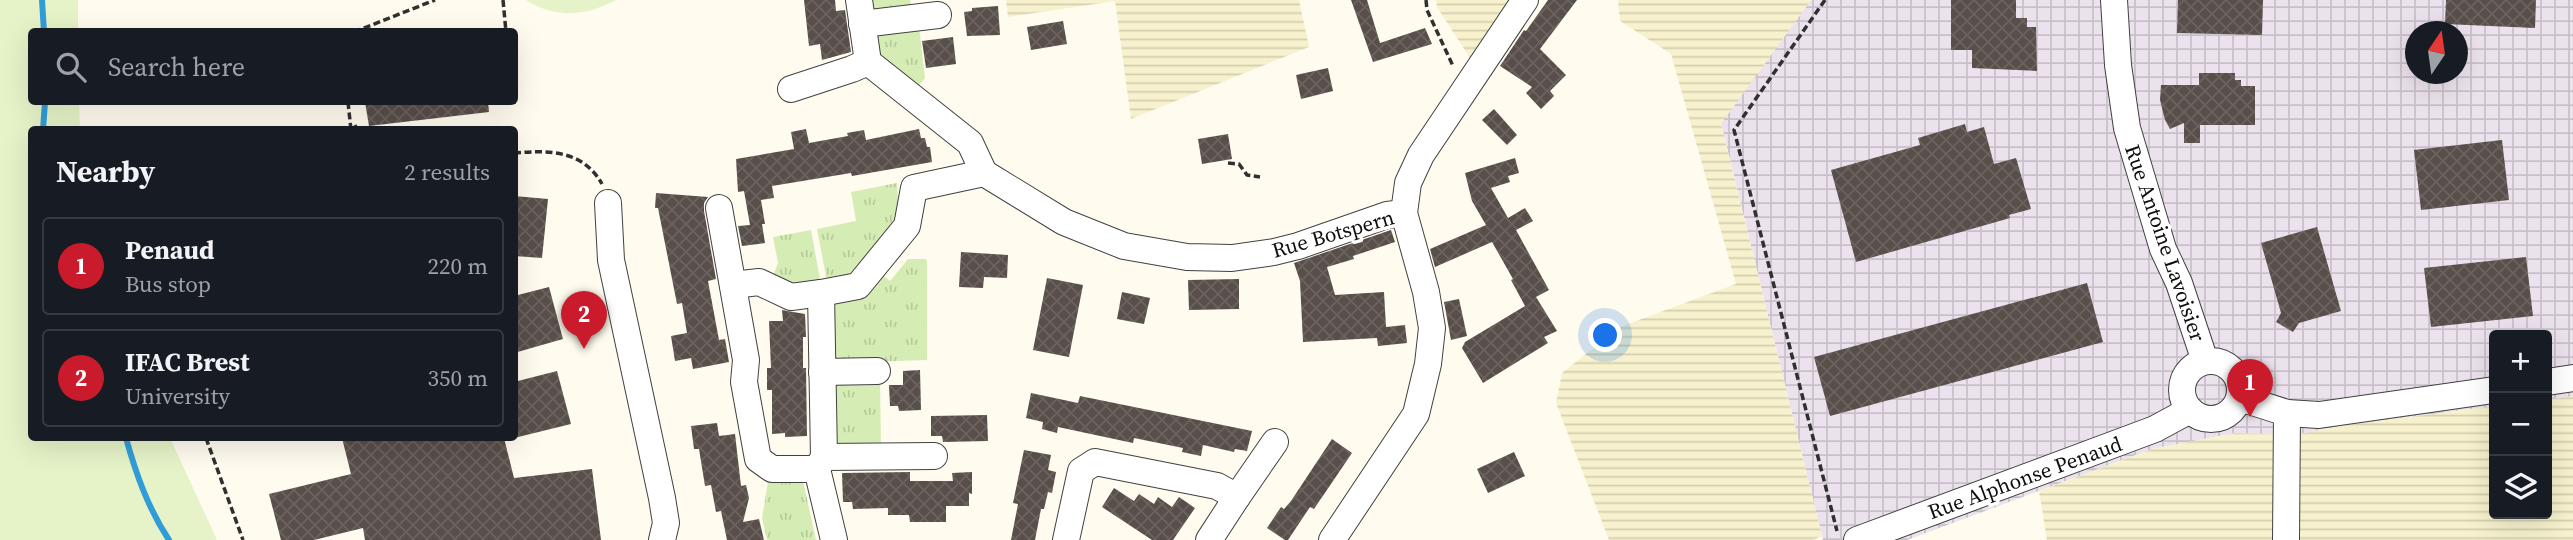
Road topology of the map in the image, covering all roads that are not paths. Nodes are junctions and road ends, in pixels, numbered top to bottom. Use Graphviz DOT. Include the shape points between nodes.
graph roads {
  1 [pos="1525,0"];
  2 [pos="2114,0"];
  3 [pos="861,12"];
  4 [pos="938,15"];
  5 [pos="867,62"];
  6 [pos="791,89"];
  7 [pos="984,173"];
  8 [pos="608,203"];
  9 [pos="719,208"];
  10 [pos="1404,213"];
  11 [pos="733,285"];
  12 [pos="821,293"];
  13 [pos="2205,361"];
  14 [pos="877,371"];
  15 [pos="822,372"];
  16 [pos="2573,378"];
  17 [pos="2552,381"];
  18 [pos="2489,391"];
  19 [pos="2240,398"];
  20 [pos="2190,410"];
  21 [pos="2287,412"];
  22 [pos="1275,442"];
  23 [pos="934,456"];
  24 [pos="821,463"];
  25 [pos="1237,497"];
  26 [pos="662,540"];
  27 [pos="834,540"];
  28 [pos="1066,540"];
  29 [pos="1209,540"];
  30 [pos="1332,540"];
  31 [pos="1857,540"];
  32 [pos="2286,540"];
  1 -- 10 [label="street" via="1421,156 1408,183"];
  2 -- 13 [label="street, Rue Antoine Lavoisier" via="2127,128 2159,237"];
  3 -- 4 [label="street"];
  3 -- 5 [label="street"];
  5 -- 6 [label="street"];
  5 -- 7 [label="street" via="970,143"];
  7 -- 10 [label="street, Rue Botspern" via="1093,235 1187,257 1232,258 1274,252"];
  7 -- 12 [label="street" via="914,188 908,226 858,286"];
  8 -- 26 [label="street" via="611,260 662,498 666,523"];
  9 -- 11 [label="street"];
  10 -- 30 [label="street" via="1432,328 1428,363 1416,414"];
  11 -- 12 [label="street" via="759,282 791,297"];
  11 -- 24 [label="street" via="758,459 772,469"];
  12 -- 15 [label="street"];
  13 -- 19 [label="street" via="2224,364 2235,372"];
  13 -- 20 [label="street" via="2185,377 2183,394"];
  14 -- 15 [label="street"];
  15 -- 24 [label="street"];
  16 -- 17 [label="street"];
  18 -- 21 [label="street" via="2319,415"];
  19 -- 20 [label="street" via="2222,417 2201,418"];
  19 -- 21 [label="street"];
  20 -- 31 [label="street, Rue Alphonse Penaud" via="2155,429"];
  21 -- 32 [label="street"];
  22 -- 25 [label="street"];
  23 -- 24 [label="street"];
  24 -- 27 [label="street"];
  25 -- 28 [label="street" via="1217,486 1095,462 1081,471"];
  25 -- 29 [label="street"];
}
